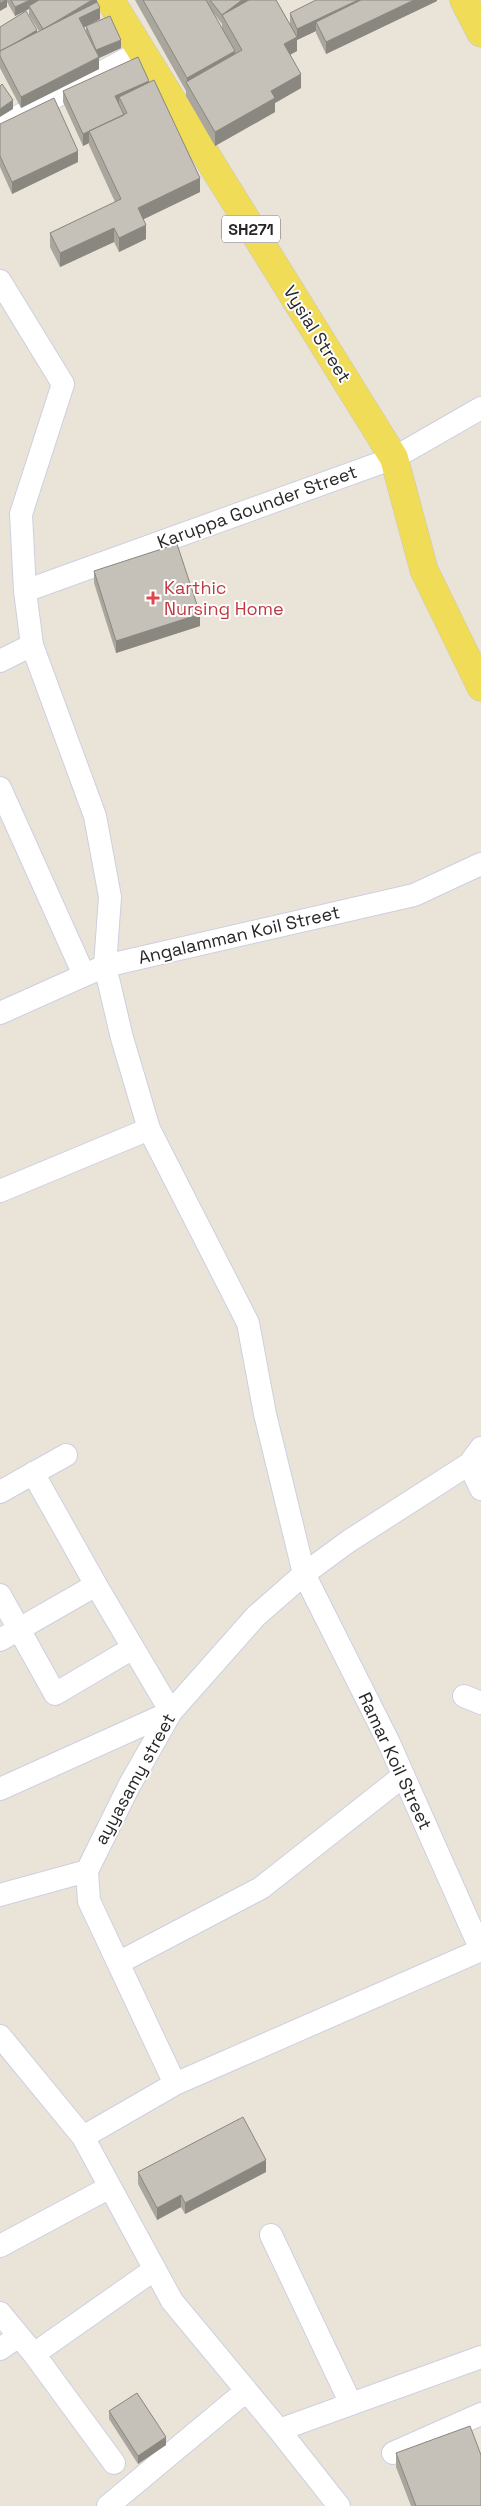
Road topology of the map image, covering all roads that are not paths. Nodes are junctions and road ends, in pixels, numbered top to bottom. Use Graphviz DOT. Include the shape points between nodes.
graph roads {
  1 [pos="110,0"];
  2 [pos="464,0"];
  3 [pos="481,33"];
  4 [pos="140,52"];
  5 [pos="0,126"];
  6 [pos="0,281"];
  7 [pos="481,408"];
  8 [pos="394,458"];
  9 [pos="25,590"];
  10 [pos="32,645"];
  11 [pos="0,661"];
  12 [pos="481,687"];
  13 [pos="0,788"];
  14 [pos="481,864"];
  15 [pos="105,966"];
  16 [pos="84,975"];
  17 [pos="0,1013"];
  18 [pos="149,1129"];
  19 [pos="0,1191"];
  20 [pos="66,1455"];
  21 [pos="475,1456"];
  22 [pos="33,1474"];
  23 [pos="481,1489"];
  24 [pos="0,1492"];
  25 [pos="304,1574"];
  26 [pos="96,1585"];
  27 [pos="0,1595"];
  28 [pos="9,1635"];
  29 [pos="133,1648"];
  30 [pos="171,1712"];
  31 [pos="403,1776"];
  32 [pos="0,1789"];
  33 [pos="87,1871"];
  34 [pos="0,1895"];
  35 [pos="481,1950"];
  36 [pos="118,1963"];
  37 [pos="0,2036"];
  38 [pos="175,2084"];
  39 [pos="83,2137"];
  40 [pos="110,2188"];
  41 [pos="271,2235"];
  42 [pos="0,2246"];
  43 [pos="155,2269"];
  44 [pos="0,2314"];
  45 [pos="19,2336"];
  46 [pos="0,2349"];
  47 [pos="34,2354"];
  48 [pos="481,2357"];
  49 [pos="246,2391"];
  50 [pos="351,2404"];
  51 [pos="481,2414"];
  52 [pos="279,2430"];
  53 [pos="393,2453"];
  54 [pos="114,2463"];
  55 [pos="108,2506"];
  56 [pos="339,2506"];
  1 -- 4 [label="main road, Vysial Street / SH271"];
  2 -- 3 [label="main road"];
  4 -- 5 [label="street"];
  4 -- 8 [label="main road, Vysial Street / SH271"];
  6 -- 9 [label="street, Ramar Koil Street" via="63,384 21,514"];
  7 -- 8 [label="street, Karuppa Gounder Street"];
  8 -- 9 [label="street, Karuppa Gounder Street"];
  8 -- 12 [label="main road, Vysial Street / SH271" via="424,570"];
  9 -- 10 [label="street, Ramar Koil Street"];
  10 -- 11 [label="street"];
  10 -- 15 [label="street, Ramar Koil Street" via="95,816 110,897"];
  13 -- 16 [label="street"];
  14 -- 15 [label="street, Angalamman Koil Street" via="414,895"];
  15 -- 16 [label="street, Angalamman Koil Street"];
  15 -- 18 [label="street, Ramar Koil Street"];
  16 -- 17 [label="street, Angalamman Koil Street"];
  18 -- 19 [label="street"];
  18 -- 25 [label="street, Ramar Koil Street" via="248,1323 265,1414"];
  20 -- 22 [label="street"];
  21 -- 23 [label="street"];
  21 -- 25 [label="street, ayyasamy street"];
  22 -- 24 [label="street"];
  22 -- 26 [label="street"];
  25 -- 30 [label="street, ayyasamy street" via="256,1616"];
  25 -- 31 [label="street, Ramar Koil Street"];
  26 -- 28 [label="street"];
  26 -- 29 [label="street"];
  27 -- 28 [label="street"];
  28 -- 29 [label="street" via="55,1694"];
  29 -- 30 [label="street"];
  30 -- 32 [label="street"];
  30 -- 33 [label="street, ayyasamy street" via="129,1786"];
  31 -- 35 [label="street, Ramar Koil Street"];
  31 -- 36 [label="street" via="261,1888"];
  33 -- 34 [label="street"];
  33 -- 36 [label="street" via="89,1901"];
  35 -- 38 [label="street"];
  36 -- 38 [label="street"];
  37 -- 39 [label="street"];
  38 -- 39 [label="street"];
  39 -- 40 [label="street"];
  40 -- 42 [label="street"];
  40 -- 43 [label="street"];
  41 -- 50 [label="street"];
  43 -- 47 [label="street"];
  43 -- 49 [label="street" via="172,2301"];
  44 -- 45 [label="street"];
  45 -- 46 [label="street"];
  45 -- 47 [label="street"];
  47 -- 54 [label="street"];
  48 -- 50 [label="street"];
  49 -- 52 [label="street"];
  49 -- 55 [label="street"];
  50 -- 52 [label="street"];
  51 -- 53 [label="street"];
  52 -- 56 [label="street"];
}
